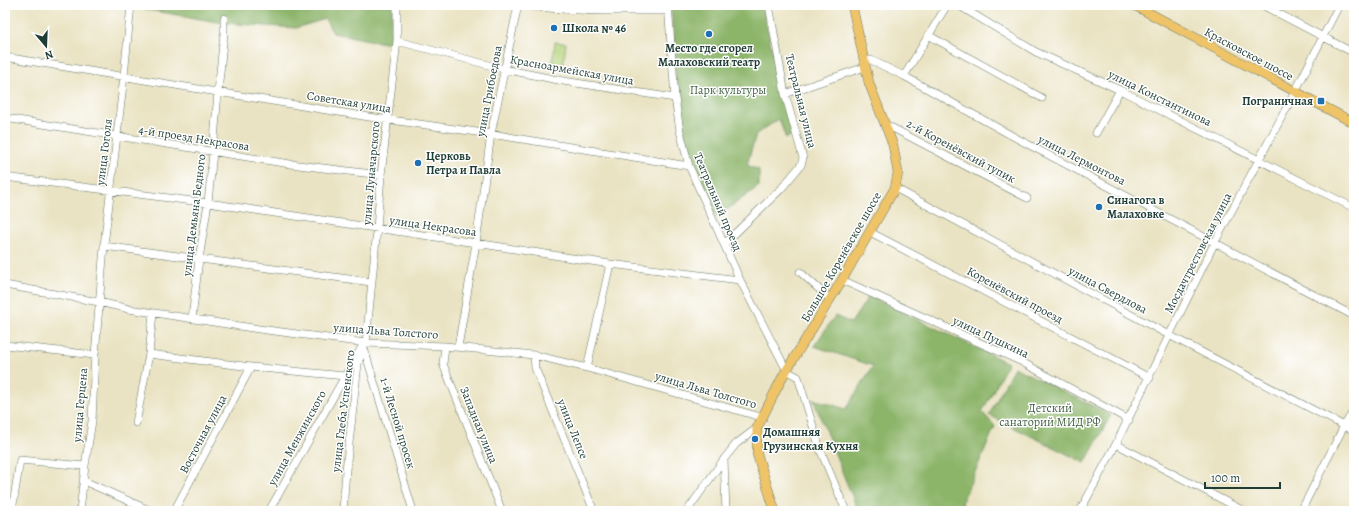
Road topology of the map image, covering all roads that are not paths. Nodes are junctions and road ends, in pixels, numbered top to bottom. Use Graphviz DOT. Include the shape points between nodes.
graph roads {
  1 [pos="131,5"];
  2 [pos="397,5"];
  3 [pos="518,5"];
  4 [pos="524,5"];
  5 [pos="769,5"];
  6 [pos="852,5"];
  7 [pos="947,5"];
  8 [pos="958,5"];
  9 [pos="1134,5"];
  10 [pos="1262,5"];
  11 [pos="1339,5"];
  12 [pos="668,8"];
  13 [pos="224,18"];
  14 [pos="928,35"];
  15 [pos="1323,37"];
  16 [pos="397,41"];
  17 [pos="1354,53"];
  18 [pos="5,57"];
  19 [pos="864,64"];
  20 [pos="504,69"];
  21 [pos="124,76"];
  22 [pos="904,76"];
  23 [pos="1120,90"];
  24 [pos="218,92"];
  25 [pos="1295,92"];
  26 [pos="785,94"];
  27 [pos="674,98"];
  28 [pos="1042,98"];
  29 [pos="5,118"];
  30 [pos="387,119"];
  31 [pos="1354,123"];
  32 [pos="885,124"];
  33 [pos="1096,133"];
  34 [pos="491,134"];
  35 [pos="118,136"];
  36 [pos="213,152"];
  37 [pos="1259,160"];
  38 [pos="689,166"];
  39 [pos="381,174"];
  40 [pos="5,176"];
  41 [pos="895,188"];
  42 [pos="110,190"];
  43 [pos="1027,198"];
  44 [pos="208,203"];
  45 [pos="1354,208"];
  46 [pos="377,229"];
  47 [pos="870,232"];
  48 [pos="1215,242"];
  49 [pos="476,243"];
  50 [pos="724,244"];
  51 [pos="104,246"];
  52 [pos="199,259"];
  53 [pos="610,264"];
  54 [pos="800,272"];
  55 [pos="740,280"];
  56 [pos="842,280"];
  57 [pos="371,282"];
  58 [pos="5,285"];
  59 [pos="830,299"];
  60 [pos="99,302"];
  61 [pos="153,313"];
  62 [pos="1354,316"];
  63 [pos="192,319"];
  64 [pos="1169,335"];
  65 [pos="365,344"];
  66 [pos="5,345"];
  67 [pos="445,346"];
  68 [pos="458,347"];
  69 [pos="149,354"];
  70 [pos="95,355"];
  71 [pos="534,355"];
  72 [pos="251,367"];
  73 [pos="587,368"];
  74 [pos="787,370"];
  75 [pos="345,376"];
  76 [pos="1150,378"];
  77 [pos="1354,410"];
  78 [pos="761,417"];
  79 [pos="1128,420"];
  80 [pos="136,424"];
  81 [pos="1344,426"];
  82 [pos="757,428"];
  83 [pos="1354,431"];
  84 [pos="1116,444"];
  85 [pos="724,459"];
  86 [pos="84,466"];
  87 [pos="84,481"];
  88 [pos="12,511"];
  89 [pos="80,511"];
  90 [pos="151,511"];
  91 [pos="174,511"];
  92 [pos="269,511"];
  93 [pos="343,511"];
  94 [pos="413,511"];
  95 [pos="502,511"];
  96 [pos="594,511"];
  97 [pos="687,511"];
  98 [pos="726,511"];
  99 [pos="776,511"];
  100 [pos="846,511"];
  101 [pos="1080,511"];
  102 [pos="1244,511"];
  103 [pos="1301,511"];
  1 -- 21 [label="street, улица Гоголя"];
  2 -- 16 [label="street, улица Луначарского"];
  3 -- 20 [label="street, улица Грибоедова"];
  4 -- 12 [label="street" via="603,11"];
  5 -- 26 [label="street, Театральная улица"];
  6 -- 19 [label="main road, Большое Коренёвское шоссе"];
  7 -- 14 [label="street"];
  8 -- 23 [label="street, улица Константинова" via="1036,52"];
  9 -- 25 [label="main road, Красковское шоссе"];
  10 -- 15 [label="street"];
  11 -- 15 [label="street, Мосдачтрестовская улица"];
  12 -- 27 [label="street, Театральный проезд"];
  13 -- 24 [label="street, улица Демьяна Бедного"];
  14 -- 22 [label="street"];
  14 -- 28 [label="street"];
  15 -- 17 [label="street"];
  15 -- 25 [label="street, Мосдачтрестовская улица"];
  16 -- 20 [label="street, Красноармейская улица"];
  16 -- 30 [label="street, улица Луначарского"];
  18 -- 21 [label="street, Советская улица"];
  19 -- 22 [label="street, улица Лермонтова" via="871,60"];
  19 -- 26 [label="street"];
  19 -- 32 [label="main road, Большое Коренёвское шоссе"];
  20 -- 27 [label="street, Красноармейская улица"];
  20 -- 34 [label="street, улица Грибоедова"];
  21 -- 24 [label="street, Советская улица"];
  21 -- 35 [label="street, улица Гоголя"];
  22 -- 48 [label="street, улица Лермонтова"];
  23 -- 33 [label="street"];
  23 -- 37 [label="street, улица Константинова"];
  24 -- 30 [label="street, Советская улица"];
  24 -- 36 [label="street, улица Демьяна Бедного"];
  25 -- 31 [label="main road, Красковское шоссе"];
  25 -- 37 [label="street, Мосдачтрестовская улица"];
  26 -- 50 [label="street, Театральная улица" via="803,158 801,164 781,189"];
  27 -- 38 [label="street, Театральный проезд"];
  29 -- 35 [label="street, 4-й проезд Некрасова"];
  30 -- 34 [label="street, Советская улица"];
  30 -- 39 [label="street, улица Луначарского"];
  32 -- 41 [label="main road, Большое Коренёвское шоссе" via="897,165"];
  32 -- 43 [label="street, 2-й Коренёвский тупик"];
  34 -- 38 [label="street, Советская улица"];
  34 -- 49 [label="street, улица Грибоедова"];
  35 -- 36 [label="street, 4-й проезд Некрасова"];
  35 -- 42 [label="street, улица Гоголя"];
  36 -- 39 [label="street, 4-й проезд Некрасова"];
  36 -- 44 [label="street, улица Демьяна Бедного"];
  37 -- 45 [label="street, улица Константинова"];
  37 -- 48 [label="street, Мосдачтрестовская улица"];
  38 -- 50 [label="street, Театральный проезд"];
  39 -- 46 [label="street, улица Луначарского"];
  40 -- 42 [label="street, улица Некрасова"];
  41 -- 47 [label="main road, Большое Коренёвское шоссе"];
  41 -- 64 [label="street, улица Свердлова"];
  42 -- 44 [label="street, улица Некрасова"];
  42 -- 51 [label="street, улица Гоголя"];
  44 -- 46 [label="street, улица Некрасова"];
  44 -- 52 [label="street, улица Демьяна Бедного"];
  46 -- 49 [label="street, улица Некрасова"];
  46 -- 57 [label="street, улица Луначарского"];
  47 -- 56 [label="main road, Большое Коренёвское шоссе"];
  47 -- 76 [label="street, Коренёвский проезд"];
  48 -- 62 [label="street, улица Лермонтова"];
  48 -- 64 [label="street, Мосдачтрестовская улица"];
  49 -- 53 [label="street, улица Некрасова"];
  49 -- 68 [label="street, улица Грибоедова"];
  50 -- 55 [label="street, Театральный проезд"];
  51 -- 52 [label="street"];
  51 -- 60 [label="street, улица Гоголя"];
  52 -- 57 [label="street"];
  52 -- 63 [label="street, улица Демьяна Бедного"];
  53 -- 55 [label="street, улица Некрасова"];
  53 -- 73 [label="street"];
  54 -- 59 [label="street"];
  55 -- 74 [label="street, Театральный проезд"];
  56 -- 59 [label="main road, Большое Коренёвское шоссе"];
  56 -- 79 [label="street, улица Пушкина" via="1024,364"];
  57 -- 65 [label="street, улица Луначарского"];
  58 -- 60 [label="street, улица Льва Толстого"];
  59 -- 74 [label="main road, Большое Коренёвское шоссе"];
  60 -- 61 [label="street, улица Льва Толстого"];
  60 -- 70 [label="street, улица Герцена"];
  61 -- 63 [label="street, улица Льва Толстого"];
  61 -- 69 [label="street"];
  63 -- 65 [label="street, улица Льва Толстого"];
  64 -- 76 [label="street, Мосдачтрестовская улица"];
  64 -- 81 [label="street, улица Свердлова"];
  65 -- 67 [label="street, улица Льва Толстого"];
  65 -- 75 [label="street, улица Глеба Успенского"];
  65 -- 93 [label="street, улица Глеба Успенского" via="358,364"];
  65 -- 94 [label="street, 1-й Лесной просек"];
  66 -- 70 [label="street"];
  67 -- 68 [label="street, улица Льва Толстого"];
  67 -- 95 [label="street, Западная улица" via="443,364"];
  68 -- 71 [label="street, улица Льва Толстого"];
  69 -- 72 [label="street"];
  69 -- 80 [label="street"];
  70 -- 86 [label="street, улица Герцена" via="92,421"];
  71 -- 73 [label="street, улица Льва Толстого"];
  71 -- 96 [label="street, улица Лепсе" via="535,368"];
  72 -- 75 [label="street"];
  72 -- 91 [label="street, Восточная улица"];
  73 -- 78 [label="street, улица Льва Толстого"];
  74 -- 78 [label="main road, Большое Коренёвское шоссе"];
  74 -- 100 [label="street, Театральный проезд" via="798,377 820,449"];
  75 -- 92 [label="street, улица Менжинского"];
  76 -- 79 [label="street, Мосдачтрестовская улица"];
  77 -- 81 [label="street"];
  78 -- 82 [label="main road, Большое Коренёвское шоссе"];
  79 -- 84 [label="street, Мосдачтрестовская улица"];
  81 -- 83 [label="street, улица Свердлова"];
  81 -- 103 [label="street"];
  82 -- 85 [label="street" via="736,444"];
  82 -- 99 [label="main road, Большое Коренёвское шоссе" via="758,454"];
  84 -- 101 [label="street, Мосдачтрестовская улица"];
  84 -- 102 [label="street"];
  85 -- 97 [label="street"];
  85 -- 98 [label="street"];
  86 -- 87 [label="street, улица Герцена"];
  86 -- 88 [label="street" via="20,460"];
  87 -- 89 [label="street, улица Герцена"];
  87 -- 90 [label="street"];
}
